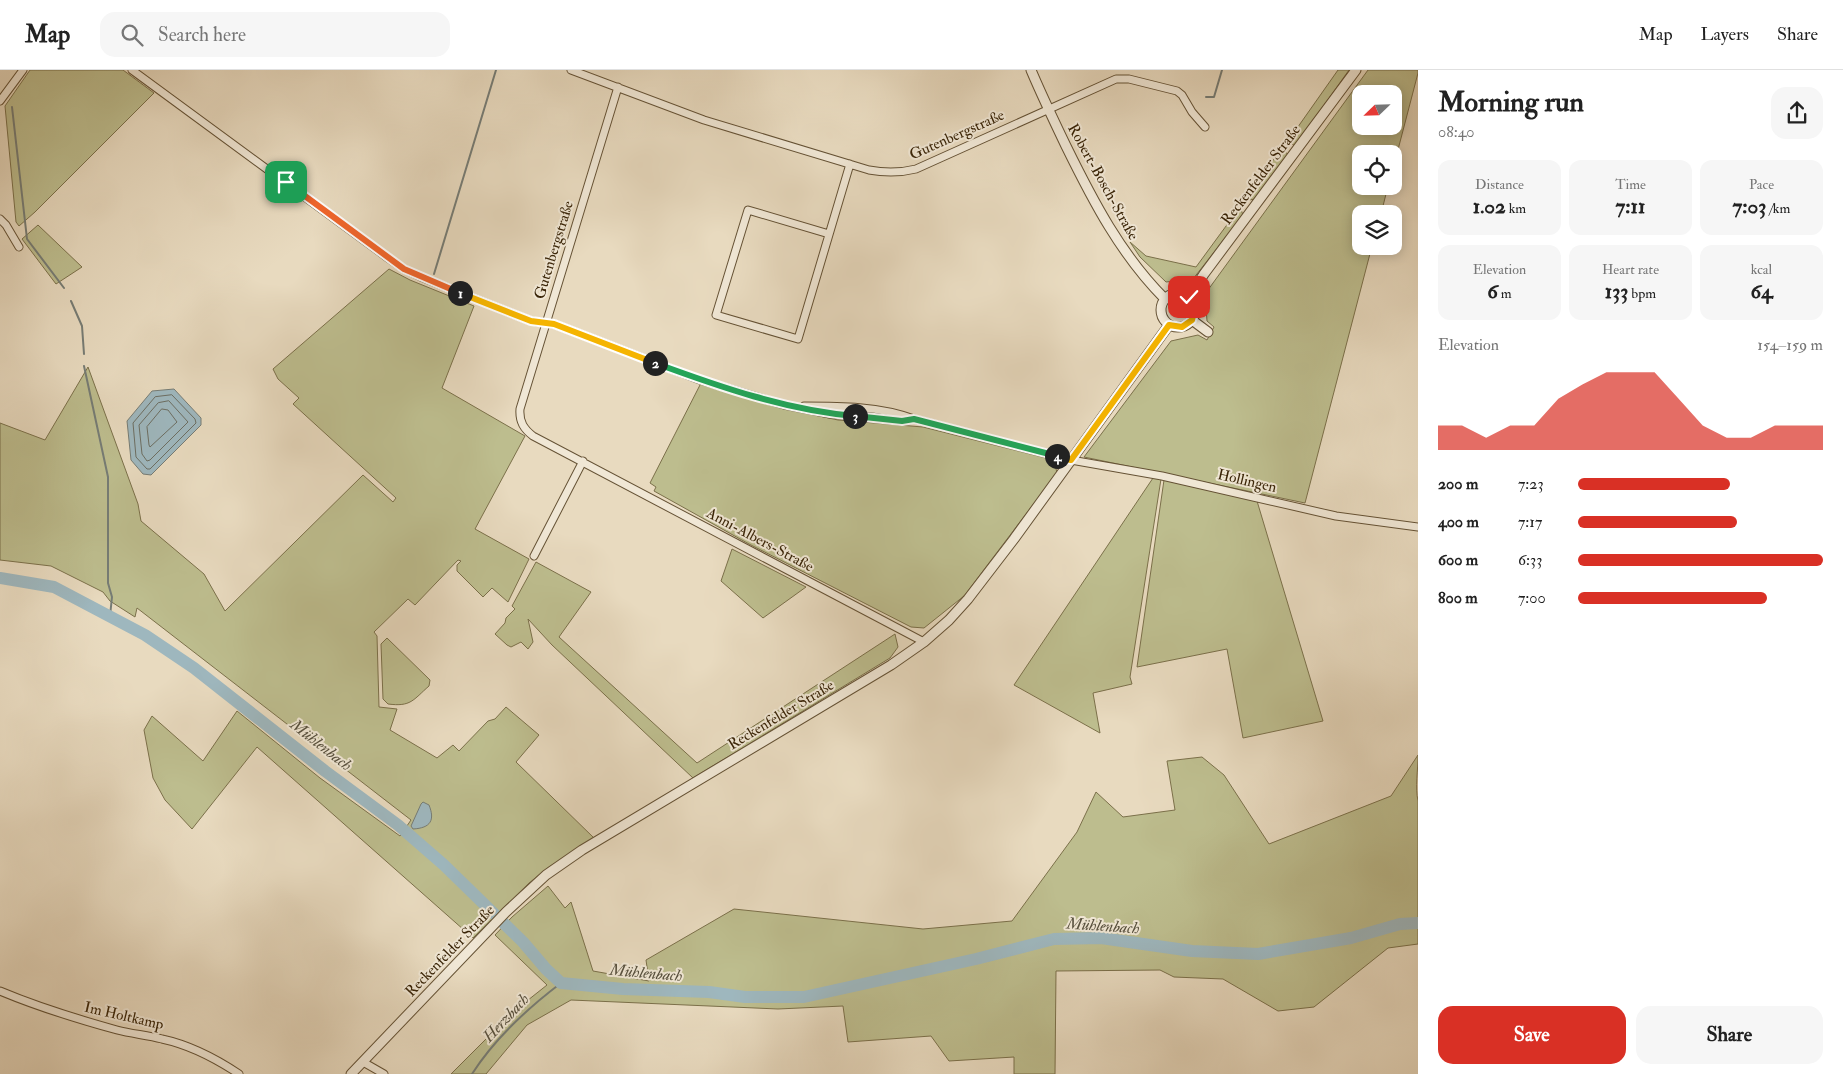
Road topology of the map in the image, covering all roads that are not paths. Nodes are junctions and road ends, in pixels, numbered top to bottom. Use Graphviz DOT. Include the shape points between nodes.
graph roads {
  1 [pos="22,70"];
  2 [pos="132,70"];
  3 [pos="571,70"];
  4 [pos="1031,70"];
  5 [pos="1356,70"];
  6 [pos="618,87"];
  7 [pos="0,101"];
  8 [pos="1048,109"];
  9 [pos="1205,127"];
  10 [pos="850,164"];
  11 [pos="0,219"];
  12 [pos="829,234"];
  13 [pos="19,247"];
  14 [pos="1189,297"];
  15 [pos="1165,298"];
  16 [pos="1192,320"];
  17 [pos="546,323"];
  18 [pos="1169,325"];
  19 [pos="1208,332"];
  20 [pos="1071,460"];
  21 [pos="582,461"];
  22 [pos="1418,527"];
  23 [pos="534,556"];
  24 [pos="924,642"];
  25 [pos="0,992"];
  26 [pos="362,1062"];
  27 [pos="238,1074"];
  28 [pos="351,1074"];
  29 [pos="384,1074"];
  1 -- 7 [label="street"];
  2 -- 17 [label="street" via="404,269 531,321"];
  3 -- 6 [label="street, Gutenbergstraße"];
  4 -- 8 [label="street, Robert-Bosch-Straße"];
  5 -- 14 [label="street, Reckenfelder Straße"];
  6 -- 10 [label="street, Gutenbergstraße" via="712,122"];
  6 -- 17 [label="street, Gutenbergstraße"];
  8 -- 9 [label="street, Gutenbergstraße" via="1116,79 1129,79 1182,94"];
  8 -- 10 [label="street, Gutenbergstraße" via="916,169 886,173"];
  8 -- 15 [label="street, Robert-Bosch-Straße" via="1111,230 1135,266"];
  10 -- 12 [label="street"];
  11 -- 13 [label="street"];
  12 -- 12 [label="street" via="798,339 716,314 748,210"];
  14 -- 15 [label="street" via="1174,293"];
  14 -- 16 [label="street" via="1195,308"];
  15 -- 18 [label="street" via="1162,316"];
  16 -- 18 [label="street" via="1182,327"];
  16 -- 19 [label="street"];
  17 -- 20 [label="street, Gutenbergstraße" via="700,380 784,405 859,408 902,414"];
  17 -- 21 [label="street, Anni-Albers-Straße" via="519,416 533,436"];
  18 -- 20 [label="street, Reckenfelder Straße"];
  20 -- 22 [label="street, Hollingen" via="1162,476 1336,516"];
  20 -- 24 [label="street, Reckenfelder Straße" via="968,599"];
  21 -- 23 [label="street"];
  21 -- 24 [label="street, Anni-Albers-Straße"];
  24 -- 26 [label="street, Reckenfelder Straße" via="892,665 582,850 546,875 506,912"];
  25 -- 27 [label="street, Im Holtkamp" via="81,1020 198,1050"];
  26 -- 28 [label="street, Reckenfelder Straße"];
  26 -- 29 [label="street"];
}
